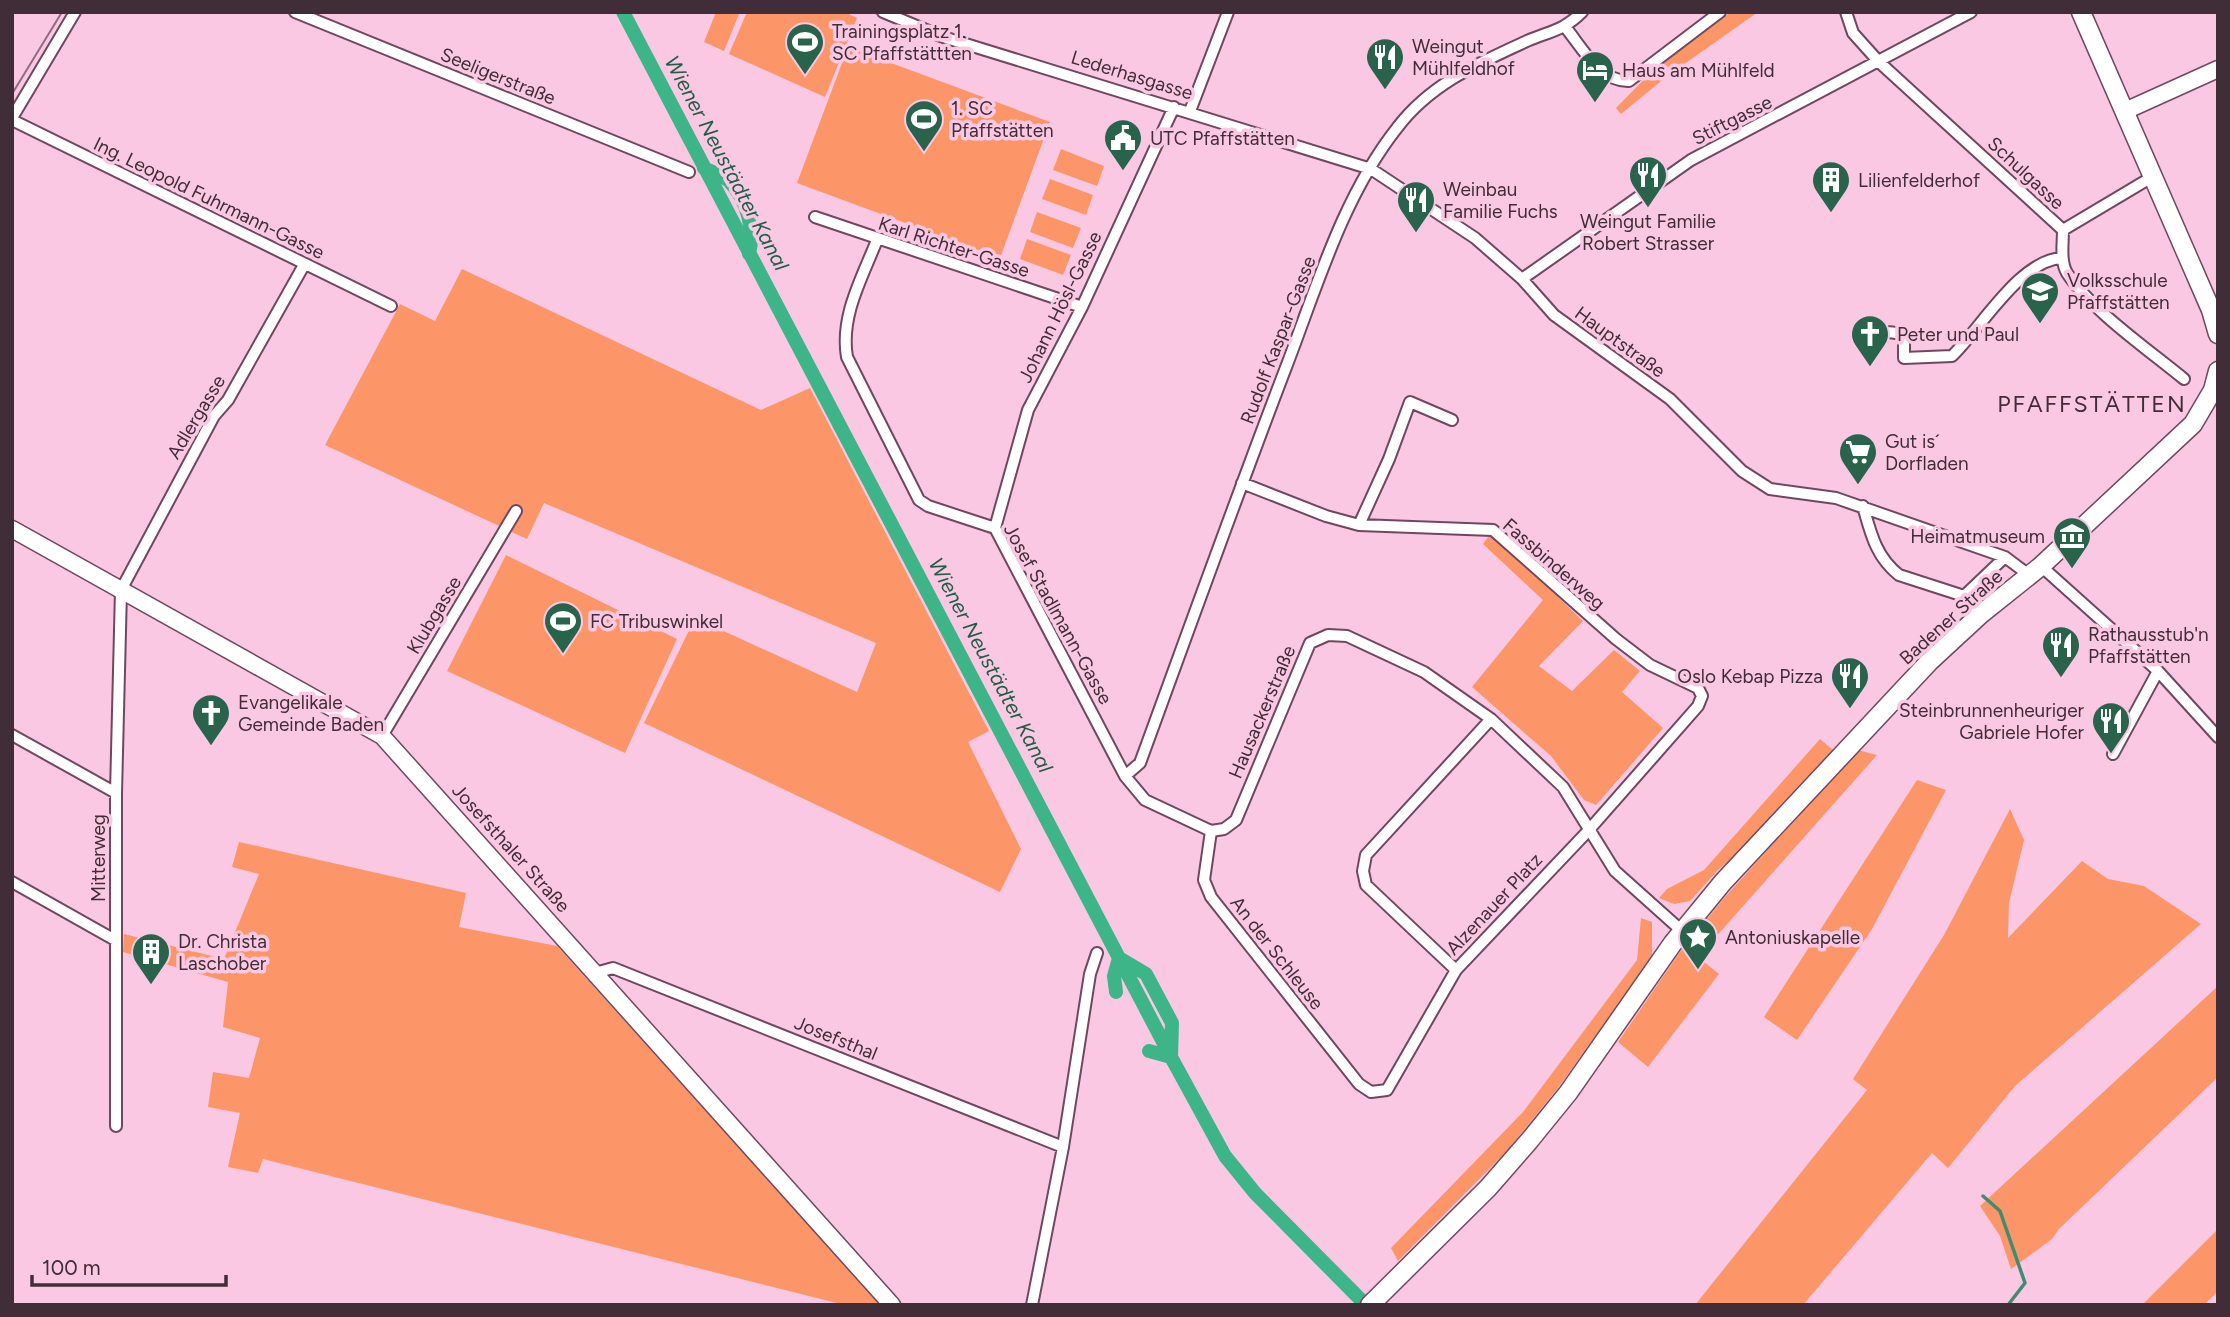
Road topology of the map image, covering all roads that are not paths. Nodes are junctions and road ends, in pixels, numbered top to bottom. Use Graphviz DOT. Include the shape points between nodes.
graph roads {
  1 [pos="75,12"];
  2 [pos="295,12"];
  3 [pos="883,12"];
  4 [pos="1228,12"];
  5 [pos="1582,12"];
  6 [pos="1720,12"];
  7 [pos="1846,12"];
  8 [pos="1971,12"];
  9 [pos="2081,12"];
  10 [pos="1566,28"];
  11 [pos="1879,62"];
  12 [pos="2218,69"];
  13 [pos="1174,107"];
  14 [pos="1190,111"];
  15 [pos="2125,111"];
  16 [pos="12,119"];
  17 [pos="1371,169"];
  18 [pos="689,172"];
  19 [pos="2152,177"];
  20 [pos="815,217"];
  21 [pos="2063,230"];
  22 [pos="877,240"];
  23 [pos="2062,258"];
  24 [pos="304,265"];
  25 [pos="1522,279"];
  26 [pos="391,306"];
  27 [pos="1082,307"];
  28 [pos="2218,334"];
  29 [pos="1866,344"];
  30 [pos="2218,371"];
  31 [pos="2184,379"];
  32 [pos="1452,420"];
  33 [pos="1242,482"];
  34 [pos="1863,506"];
  35 [pos="516,511"];
  36 [pos="1359,524"];
  37 [pos="995,528"];
  38 [pos="12,529"];
  39 [pos="2005,557"];
  40 [pos="2035,570"];
  41 [pos="121,590"];
  42 [pos="1964,596"];
  43 [pos="1981,614"];
  44 [pos="2158,671"];
  45 [pos="1702,696"];
  46 [pos="1491,719"];
  47 [pos="12,735"];
  48 [pos="382,736"];
  49 [pos="2218,737"];
  50 [pos="2113,754"];
  51 [pos="1125,776"];
  52 [pos="116,793"];
  53 [pos="1211,831"];
  54 [pos="1588,831"];
  55 [pos="12,882"];
  56 [pos="1682,931"];
  57 [pos="116,940"];
  58 [pos="1097,953"];
  59 [pos="1456,970"];
  60 [pos="595,973"];
  61 [pos="1359,1083"];
  62 [pos="116,1126"];
  63 [pos="1063,1147"];
  64 [pos="1374,1300"];
  65 [pos="892,1305"];
  66 [pos="1032,1305"];
  1 -- 16 [label="street"];
  2 -- 18 [label="street, Seeligerstraße"];
  3 -- 13 [label="street, Lederhasgasse" via="943,37"];
  4 -- 14 [label="street"];
  5 -- 10 [label="street, Rudolf Kaspar-Gasse"];
  6 -- 10 [label="street" via="1629,81 1614,82 1604,75"];
  7 -- 11 [label="street, Schulgasse" via="1853,33"];
  8 -- 11 [label="street, Stiftgasse"];
  9 -- 15 [label="main road"];
  10 -- 17 [label="street, Rudolf Kaspar-Gasse" via="1455,76 1396,128"];
  11 -- 21 [label="street, Schulgasse"];
  11 -- 25 [label="street, Stiftgasse" via="1691,160"];
  12 -- 15 [label="street"];
  13 -- 14 [label="street, Lederhasgasse"];
  13 -- 27 [label="street, Johann Hösl-Gasse"];
  14 -- 17 [label="street, Lederhasgasse"];
  15 -- 19 [label="main road"];
  16 -- 24 [label="street, Ing. Leopold Fuhrmann-Gasse"];
  17 -- 25 [label="street, Hauptstraße" via="1475,238"];
  17 -- 33 [label="street, Rudolf Kaspar-Gasse" via="1324,267"];
  19 -- 21 [label="street"];
  19 -- 28 [label="main road"];
  20 -- 22 [label="street, Karl Richter-Gasse"];
  21 -- 23 [label="street, Schulgasse"];
  22 -- 27 [label="street, Karl Richter-Gasse"];
  22 -- 37 [label="street, Josef Stadlmann-Gasse" via="846,319 847,357 919,500"];
  23 -- 29 [label="street" via="2047,259 2024,277 1952,356 1904,358 1904,336 1892,330"];
  23 -- 31 [label="street" via="2067,272 2107,316"];
  24 -- 26 [label="street, Ing. Leopold Fuhrmann-Gasse"];
  24 -- 41 [label="street, Adlergasse" via="228,400 214,416"];
  25 -- 34 [label="street, Hauptstraße" via="1554,315 1670,399 1742,471 1770,489"];
  27 -- 37 [label="street, Johann Hösl-Gasse" via="1028,410"];
  30 -- 40 [label="main road, Badener Straße" via="2213,390 2193,424"];
  32 -- 36 [label="street" via="1410,402"];
  33 -- 36 [label="street, Fassbinderweg" via="1326,516"];
  33 -- 51 [label="street, Rudolf Kaspar-Gasse" via="1140,763"];
  34 -- 39 [label="street, Hauptstraße"];
  34 -- 42 [label="street" via="1877,553 1892,569"];
  35 -- 48 [label="street, Klubgasse"];
  36 -- 45 [label="street, Fassbinderweg" via="1493,530 1616,639 1650,665 1698,688"];
  37 -- 51 [label="street, Josef Stadlmann-Gasse"];
  38 -- 41 [label="street, Josefsthaler Straße"];
  39 -- 40 [label="street, Hauptstraße"];
  39 -- 42 [label="street"];
  40 -- 43 [label="main road, Badener Straße"];
  40 -- 44 [label="street, Hauptstraße"];
  41 -- 48 [label="street, Josefsthaler Straße"];
  41 -- 52 [label="street, Mitterweg"];
  42 -- 43 [label="street"];
  43 -- 56 [label="main road, Badener Straße" via="1928,662"];
  44 -- 49 [label="street, Hauptstraße"];
  44 -- 50 [label="street"];
  45 -- 54 [label="street, Alzenauer Platz"];
  46 -- 53 [label="street, Hausackerstraße" via="1424,672 1347,636 1328,635 1310,643 1236,820"];
  46 -- 54 [label="street, Hausackerstraße" via="1563,787"];
  46 -- 59 [label="street" via="1366,855 1363,871 1366,885"];
  47 -- 52 [label="street"];
  48 -- 60 [label="street, Josefsthaler Straße"];
  51 -- 53 [label="street" via="1145,800"];
  52 -- 57 [label="street, Mitterweg"];
  53 -- 61 [label="street, An der Schleuse" via="1204,880 1211,897"];
  54 -- 56 [label="street, Hausackerstraße" via="1615,871"];
  54 -- 59 [label="street, Alzenauer Platz"];
  55 -- 57 [label="street"];
  56 -- 64 [label="main road, Badener Straße" via="1529,1141"];
  57 -- 62 [label="street, Mitterweg"];
  58 -- 63 [label="street"];
  59 -- 61 [label="street, Alzenauer Platz" via="1387,1090 1371,1092"];
  60 -- 63 [label="street, Josefsthal" via="612,968"];
  60 -- 65 [label="street, Josefsthaler Straße"];
  63 -- 66 [label="street"];
}
